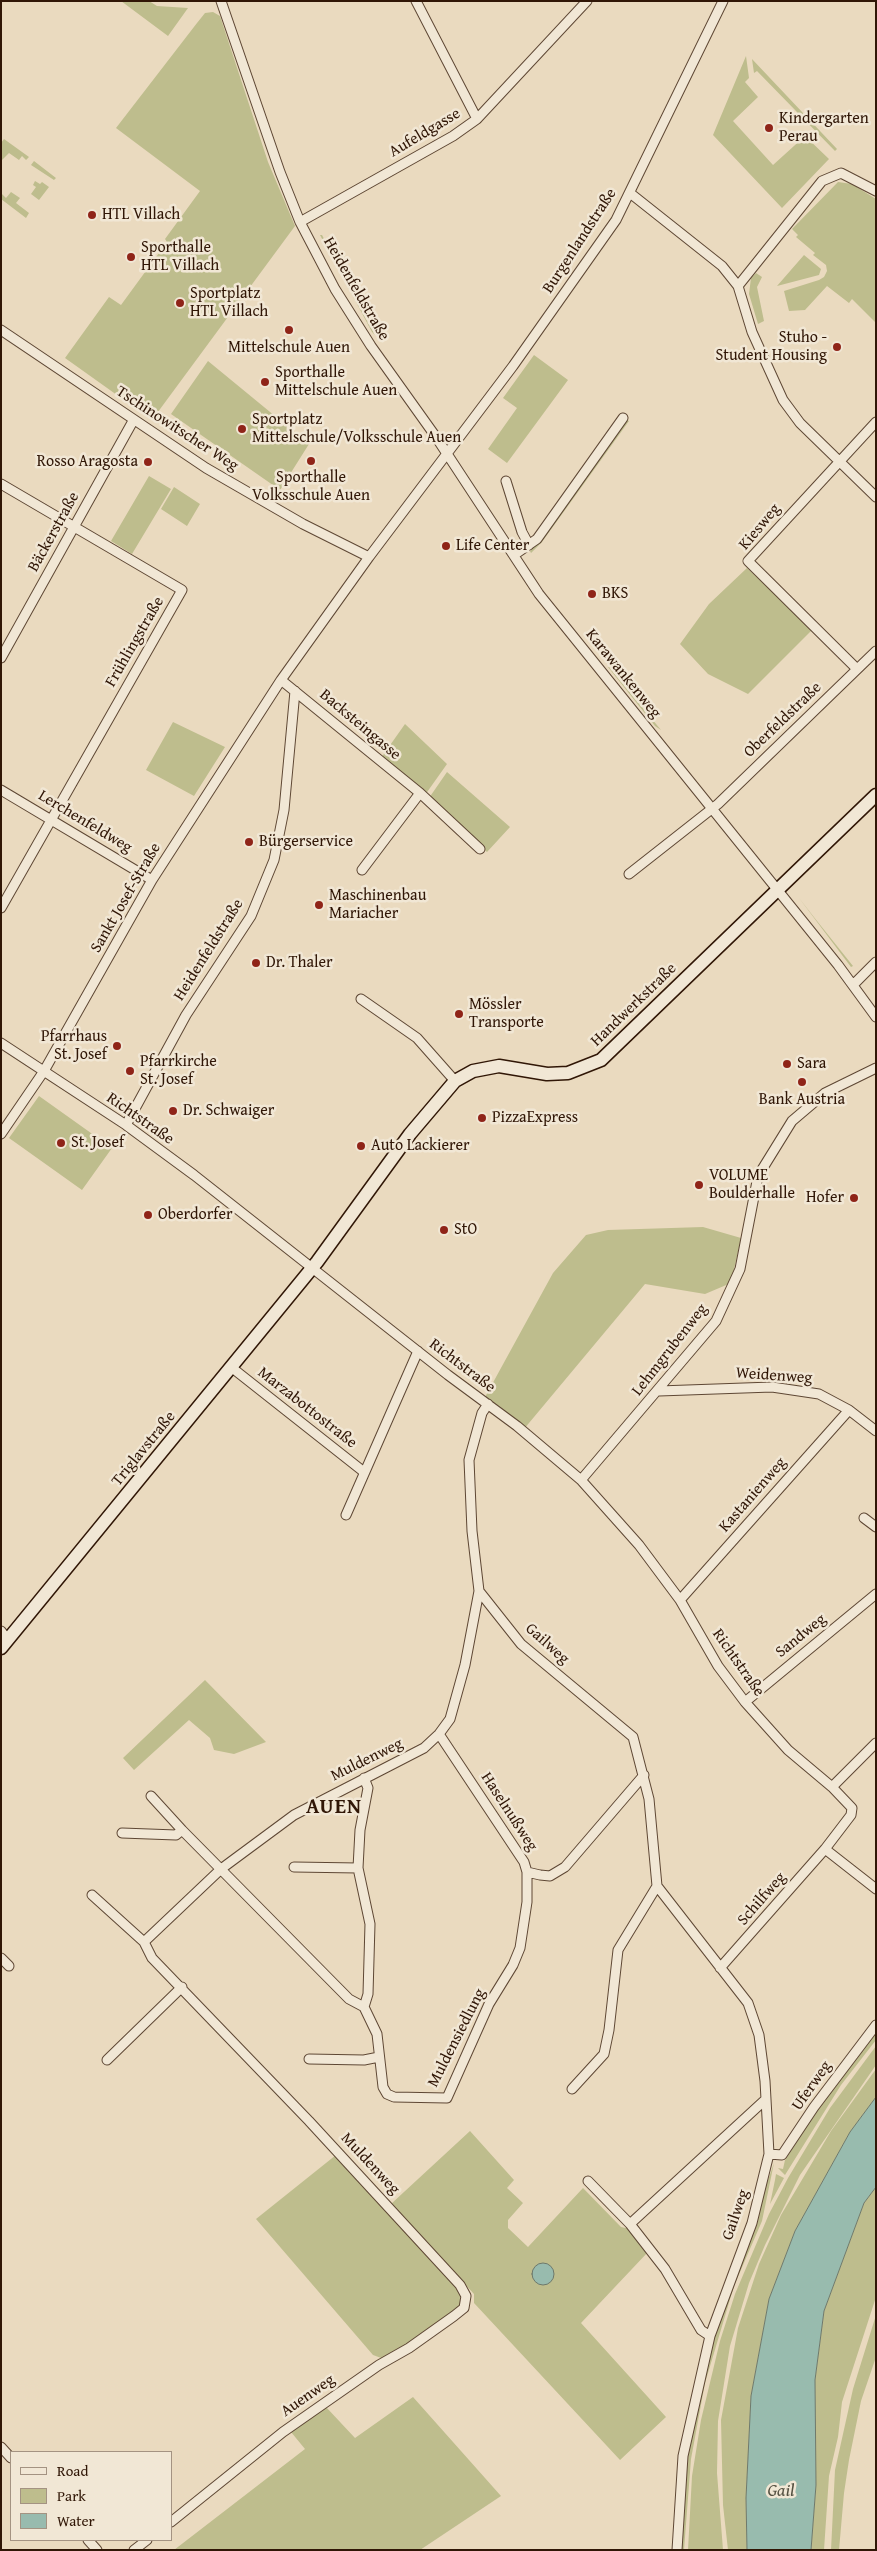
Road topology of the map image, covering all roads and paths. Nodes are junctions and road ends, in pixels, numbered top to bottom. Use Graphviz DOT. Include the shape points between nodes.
graph roads {
  1 [pos="222,1"];
  2 [pos="416,1"];
  3 [pos="587,1"];
  4 [pos="723,1"];
  5 [pos="477,119"];
  6 [pos="876,191"];
  7 [pos="630,193"];
  8 [pos="300,222"];
  9 [pos="738,286"];
  10 [pos="1,330"];
  11 [pos="623,418"];
  12 [pos="133,421"];
  13 [pos="876,422"];
  14 [pos="447,453"];
  15 [pos="840,460"];
  16 [pos="506,481"];
  17 [pos="1,484"];
  18 [pos="876,498"];
  19 [pos="75,525"];
  20 [pos="529,545"];
  21 [pos="514,555"];
  22 [pos="369,557"];
  23 [pos="876,651"];
  24 [pos="1,658"];
  25 [pos="857,669"];
  26 [pos="281,680"];
  27 [pos="295,691"];
  28 [pos="1,790"];
  29 [pos="420,793"];
  30 [pos="876,795"];
  31 [pos="712,810"];
  32 [pos="51,818"];
  33 [pos="480,848"];
  34 [pos="362,870"];
  35 [pos="629,874"];
  36 [pos="152,880"];
  37 [pos="776,889"];
  38 [pos="1,908"];
  39 [pos="876,962"];
  40 [pos="853,985"];
  41 [pos="361,999"];
  42 [pos="876,1017"];
  43 [pos="1,1043"];
  44 [pos="876,1068"];
  45 [pos="44,1071"];
  46 [pos="455,1081"];
  47 [pos="1,1114"];
  48 [pos="11,1118"];
  49 [pos="126,1125"];
  50 [pos="1,1134"];
  51 [pos="311,1268"];
  52 [pos="418,1351"];
  53 [pos="231,1367"];
  54 [pos="658,1390"];
  55 [pos="488,1404"];
  56 [pos="849,1410"];
  57 [pos="876,1431"];
  58 [pos="364,1472"];
  59 [pos="581,1480"];
  60 [pos="346,1515"];
  61 [pos="864,1518"];
  62 [pos="876,1527"];
  63 [pos="479,1590"];
  64 [pos="876,1594"];
  65 [pos="680,1600"];
  66 [pos="4,1640"];
  67 [pos="745,1702"];
  68 [pos="439,1734"];
  69 [pos="876,1743"];
  70 [pos="644,1775"];
  71 [pos="364,1778"];
  72 [pos="832,1787"];
  73 [pos="151,1796"];
  74 [pos="182,1830"];
  75 [pos="122,1833"];
  76 [pos="825,1849"];
  77 [pos="294,1867"];
  78 [pos="358,1868"];
  79 [pos="221,1869"];
  80 [pos="527,1872"];
  81 [pos="657,1886"];
  82 [pos="876,1890"];
  83 [pos="92,1895"];
  84 [pos="144,1942"];
  85 [pos="1,1958"];
  86 [pos="10,1966"];
  87 [pos="720,1968"];
  88 [pos="182,1987"];
  89 [pos="364,2007"];
  90 [pos="876,2025"];
  91 [pos="379,2057"];
  92 [pos="310,2058"];
  93 [pos="107,2060"];
  94 [pos="572,2089"];
  95 [pos="766,2098"];
  96 [pos="768,2154"];
  97 [pos="588,2181"];
  98 [pos="630,2224"];
  99 [pos="466,2301"];
  100 [pos="710,2336"];
  101 [pos="1,2447"];
  102 [pos="10,2457"];
  103 [pos="172,2521"];
  104 [pos="146,2541"];
  105 [pos="134,2550"];
  106 [pos="677,2550"];
  1 -- 8 [label="street, Heidenfeldstraße"];
  2 -- 5 [label="street"];
  3 -- 5 [label="street, Aufeldgasse"];
  4 -- 7 [label="street, Burgenlandstraße"];
  5 -- 8 [label="street, Aufeldgasse" via="453,136"];
  6 -- 9 [label="street" via="841,173 822,181"];
  7 -- 9 [label="street" via="722,266"];
  7 -- 14 [label="street, Burgenlandstraße" via="616,220 575,280"];
  8 -- 14 [label="street, Heidenfeldstraße" via="370,346"];
  9 -- 15 [label="street" via="752,332 783,400 800,423"];
  10 -- 12 [label="street, Tschinowitscher Weg"];
  11 -- 20 [label="street" via="537,539"];
  12 -- 19 [label="street, Bäckerstraße"];
  12 -- 22 [label="street, Tschinowitscher Weg" via="303,524"];
  13 -- 15 [label="street, Kiesweg"];
  14 -- 21 [label="street, Karawankenweg"];
  14 -- 22 [label="street"];
  15 -- 18 [label="street"];
  15 -- 25 [label="street, Kiesweg" via="748,561"];
  16 -- 20 [label="street"];
  17 -- 19 [label="street"];
  19 -- 24 [label="street, Bäckerstraße"];
  19 -- 32 [label="street, Frühlingstraße" via="182,590"];
  20 -- 21 [label="street"];
  21 -- 31 [label="street, Karawankenweg" via="540,594"];
  22 -- 26 [label="street"];
  23 -- 25 [label="street, Oberfeldstraße"];
  25 -- 31 [label="street, Oberfeldstraße"];
  26 -- 27 [label="street, Backsteingasse"];
  26 -- 36 [label="street, Sankt Josef-Straße"];
  27 -- 29 [label="street, Backsteingasse"];
  27 -- 49 [label="street, Heidenfeldstraße" via="284,810 274,860 251,916 186,1015"];
  28 -- 32 [label="street, Lerchenfeldweg"];
  29 -- 33 [label="street, Backsteingasse"];
  29 -- 34 [label="street"];
  30 -- 37 [label="street, Handwerkstraße"];
  31 -- 35 [label="street"];
  31 -- 37 [label="street, Karawankenweg"];
  32 -- 36 [label="street, Lerchenfeldweg"];
  32 -- 38 [label="street"];
  36 -- 45 [label="street, Sankt Josef-Straße"];
  37 -- 40 [label="street, Karawankenweg"];
  37 -- 46 [label="street, Handwerkstraße" via="601,1060 568,1073 547,1074 499,1066 473,1071"];
  39 -- 40 [label="street"];
  40 -- 42 [label="street, Karawankenweg"];
  41 -- 46 [label="street" via="417,1038"];
  43 -- 45 [label="street, Richtstraße"];
  44 -- 54 [label="street, Lehmgrubenweg" via="825,1093 792,1121 758,1176 740,1269 716,1322"];
  45 -- 48 [label="street, Sankt Josef-Straße"];
  45 -- 49 [label="street, Richtstraße"];
  46 -- 51 [label="street, Handwerkstraße" via="410,1134"];
  47 -- 48 [label="street"];
  48 -- 50 [label="street, Sankt Josef-Straße"];
  49 -- 51 [label="street, Richtstraße"];
  51 -- 52 [label="street, Richtstraße"];
  51 -- 53 [label="street, Triglavstraße"];
  52 -- 55 [label="street, Richtstraße"];
  52 -- 58 [label="street, Marzabottostraße"];
  53 -- 58 [label="street, Marzabottostraße"];
  53 -- 66 [label="street, Triglavstraße"];
  54 -- 56 [label="street, Weidenweg" via="772,1387 818,1394"];
  54 -- 59 [label="street, Lehmgrubenweg"];
  55 -- 59 [label="street, Richtstraße"];
  55 -- 63 [label="street" via="482,1413 468,1460"];
  56 -- 57 [label="street, Weidenweg"];
  56 -- 65 [label="street, Kastanienweg"];
  58 -- 60 [label="street, Marzabottostraße"];
  59 -- 65 [label="street, Richtstraße" via="639,1545"];
  61 -- 62 [label="street"];
  63 -- 68 [label="street, Muldenweg" via="465,1665 450,1718"];
  63 -- 70 [label="street, Gailweg" via="521,1644 633,1737"];
  64 -- 67 [label="street, Sandweg"];
  65 -- 67 [label="street, Richtstraße" via="718,1666"];
  67 -- 72 [label="street, Richtstraße" via="788,1750"];
  68 -- 71 [label="street, Muldenweg" via="424,1748"];
  68 -- 80 [label="street, Haselnußweg" via="524,1862"];
  69 -- 72 [label="street"];
  70 -- 80 [label="street, Haselnußweg" via="565,1867 550,1876"];
  70 -- 81 [label="street, Gailweg" via="654,1837"];
  71 -- 78 [label="street" via="368,1788 360,1830"];
  71 -- 79 [label="street, Muldenweg" via="294,1815"];
  72 -- 76 [label="street, Schilfweg" via="852,1808 851,1815"];
  73 -- 74 [label="street"];
  74 -- 75 [label="street" via="176,1835"];
  74 -- 79 [label="street"];
  76 -- 82 [label="street"];
  76 -- 87 [label="street, Schilfweg"];
  77 -- 78 [label="street"];
  78 -- 89 [label="street" via="370,1924 368,1994"];
  79 -- 84 [label="street, Muldenweg"];
  79 -- 89 [label="street" via="349,1999"];
  80 -- 91 [label="street, Muldensiedlung" via="527,1902 520,1948 489,2004 447,2098 394,2097 387,2094"];
  81 -- 87 [label="street, Gailweg"];
  81 -- 94 [label="street" via="618,1950 604,2054"];
  83 -- 84 [label="street, Muldenweg"];
  84 -- 88 [label="street, Muldenweg" via="152,1958"];
  85 -- 86 [label="street"];
  87 -- 95 [label="street, Gailweg" via="748,2003 759,2035"];
  88 -- 93 [label="street"];
  88 -- 99 [label="street, Muldenweg" via="460,2285 465,2291"];
  89 -- 91 [label="street, Muldensiedlung" via="376,2034"];
  90 -- 96 [label="street, Uferweg" via="782,2155"];
  91 -- 92 [label="street" via="364,2060"];
  95 -- 96 [label="street, Gailweg"];
  95 -- 98 [label="street"];
  96 -- 100 [label="street, Gailweg" via="752,2223"];
  97 -- 98 [label="street"];
  98 -- 100 [label="street" via="665,2269 701,2330"];
  99 -- 103 [label="street, Auenweg" via="464,2308 454,2316 283,2432"];
  100 -- 106 [label="street, Gailweg" via="682,2456"];
  101 -- 102 [label="street"];
  104 -- 105 [label="street"];
}
